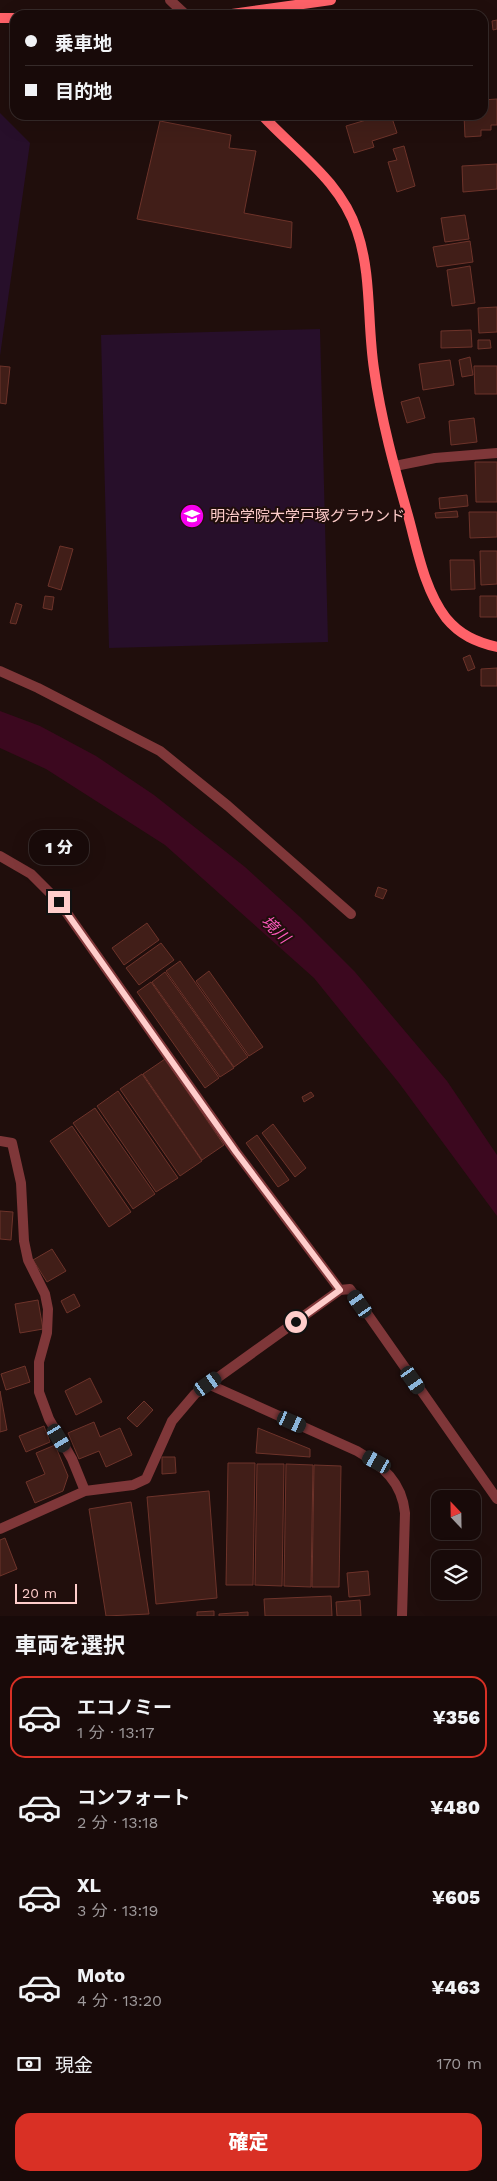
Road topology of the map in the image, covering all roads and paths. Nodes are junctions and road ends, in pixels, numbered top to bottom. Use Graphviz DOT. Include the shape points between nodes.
graph roads {
  1 [pos="170,0"];
  2 [pos="331,0"];
  3 [pos="181,10"];
  4 [pos="261,10"];
  5 [pos="267,120"];
  6 [pos="497,453"];
  7 [pos="394,466"];
  8 [pos="497,647"];
  9 [pos="0,671"];
  10 [pos="0,856"];
  11 [pos="350,914"];
  12 [pos="0,1141"];
  13 [pos="340,1290"];
  14 [pos="208,1384"];
  15 [pos="85,1491"];
  16 [pos="497,1498"];
  17 [pos="0,1529"];
  18 [pos="402,1616"];
  1 -- 3 [label="street"];
  2 -- 4 [label="street"];
  5 -- 7 [label="street" via="325,177 345,204 357,229 365,261 374,368"];
  6 -- 7 [label="street" via="435,458"];
  7 -- 8 [label="street" via="434,598 464,635"];
  9 -- 11 [label="street" via="160,752 228,806"];
  10 -- 13 [label="street" via="31,874 59,902 236,1152"];
  12 -- 15 [label="street" via="12,1143 18,1164 24,1241 28,1260 45,1294 48,1309 47,1334 39,1362 39,1392"];
  13 -- 14 [label="street"];
  13 -- 16 [label="street" via="350,1289"];
  14 -- 15 [label="street" via="172,1421 146,1479 134,1485"];
  14 -- 18 [label="street" via="357,1451 377,1462 391,1475 400,1489 405,1513"];
  15 -- 17 [label="street"];
}
